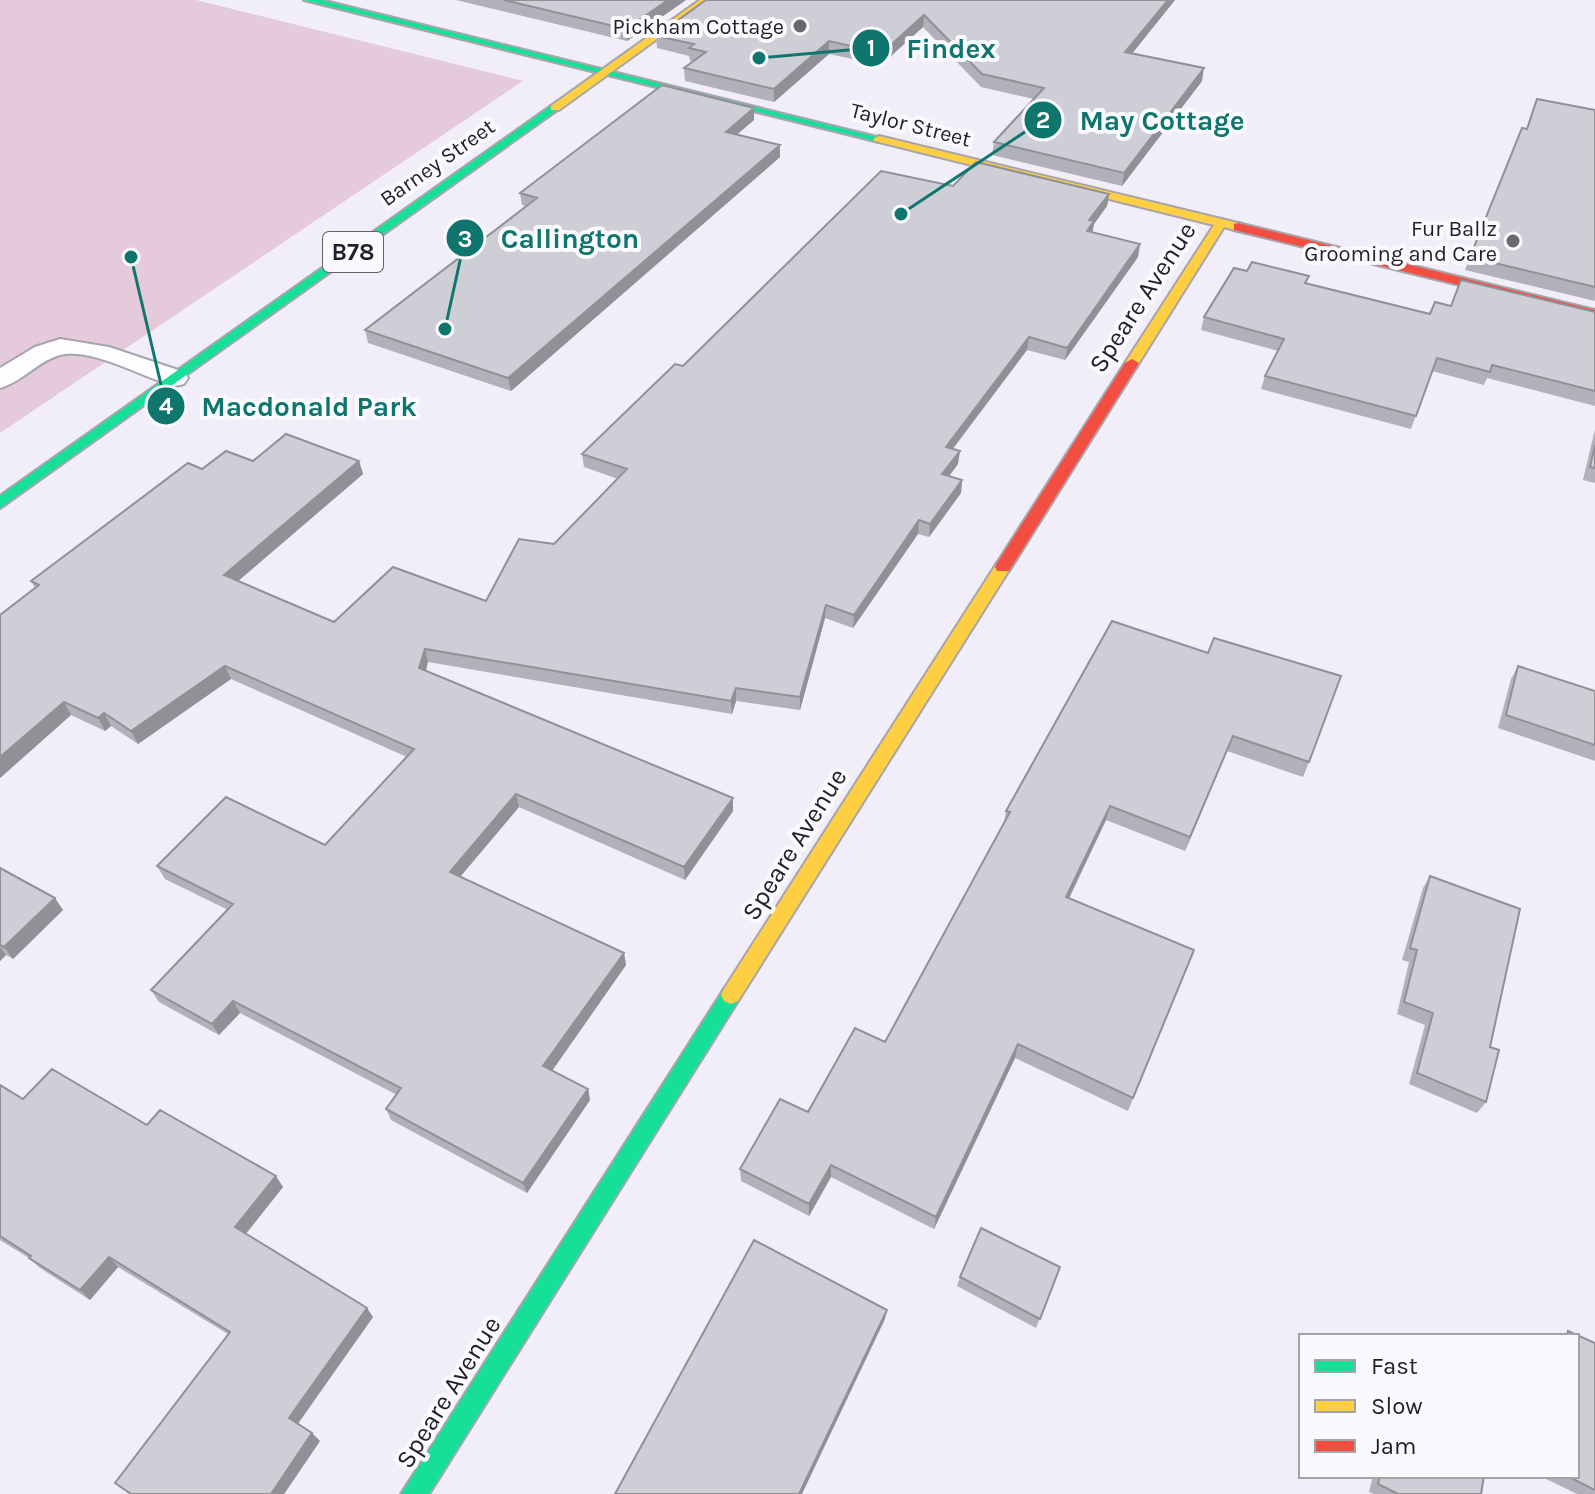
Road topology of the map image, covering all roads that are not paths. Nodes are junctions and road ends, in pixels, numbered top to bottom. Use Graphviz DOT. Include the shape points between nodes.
graph roads {
  1 [pos="309,0"];
  2 [pos="706,0"];
  3 [pos="604,72"];
  4 [pos="1220,224"];
  5 [pos="1595,314"];
  6 [pos="175,378"];
  7 [pos="0,380"];
  8 [pos="0,503"];
  9 [pos="414,1494"];
  1 -- 3 [label="street, Taylor Street"];
  2 -- 3 [label="street, Barney Street / B78"];
  3 -- 4 [label="street, Taylor Street"];
  3 -- 6 [label="street, Barney Street / B78"];
  4 -- 5 [label="street, Taylor Street"];
  4 -- 9 [label="street, Speare Avenue"];
  6 -- 7 [label="lane" via="64,345"];
  6 -- 8 [label="street, Barney Street / B78"];
}
